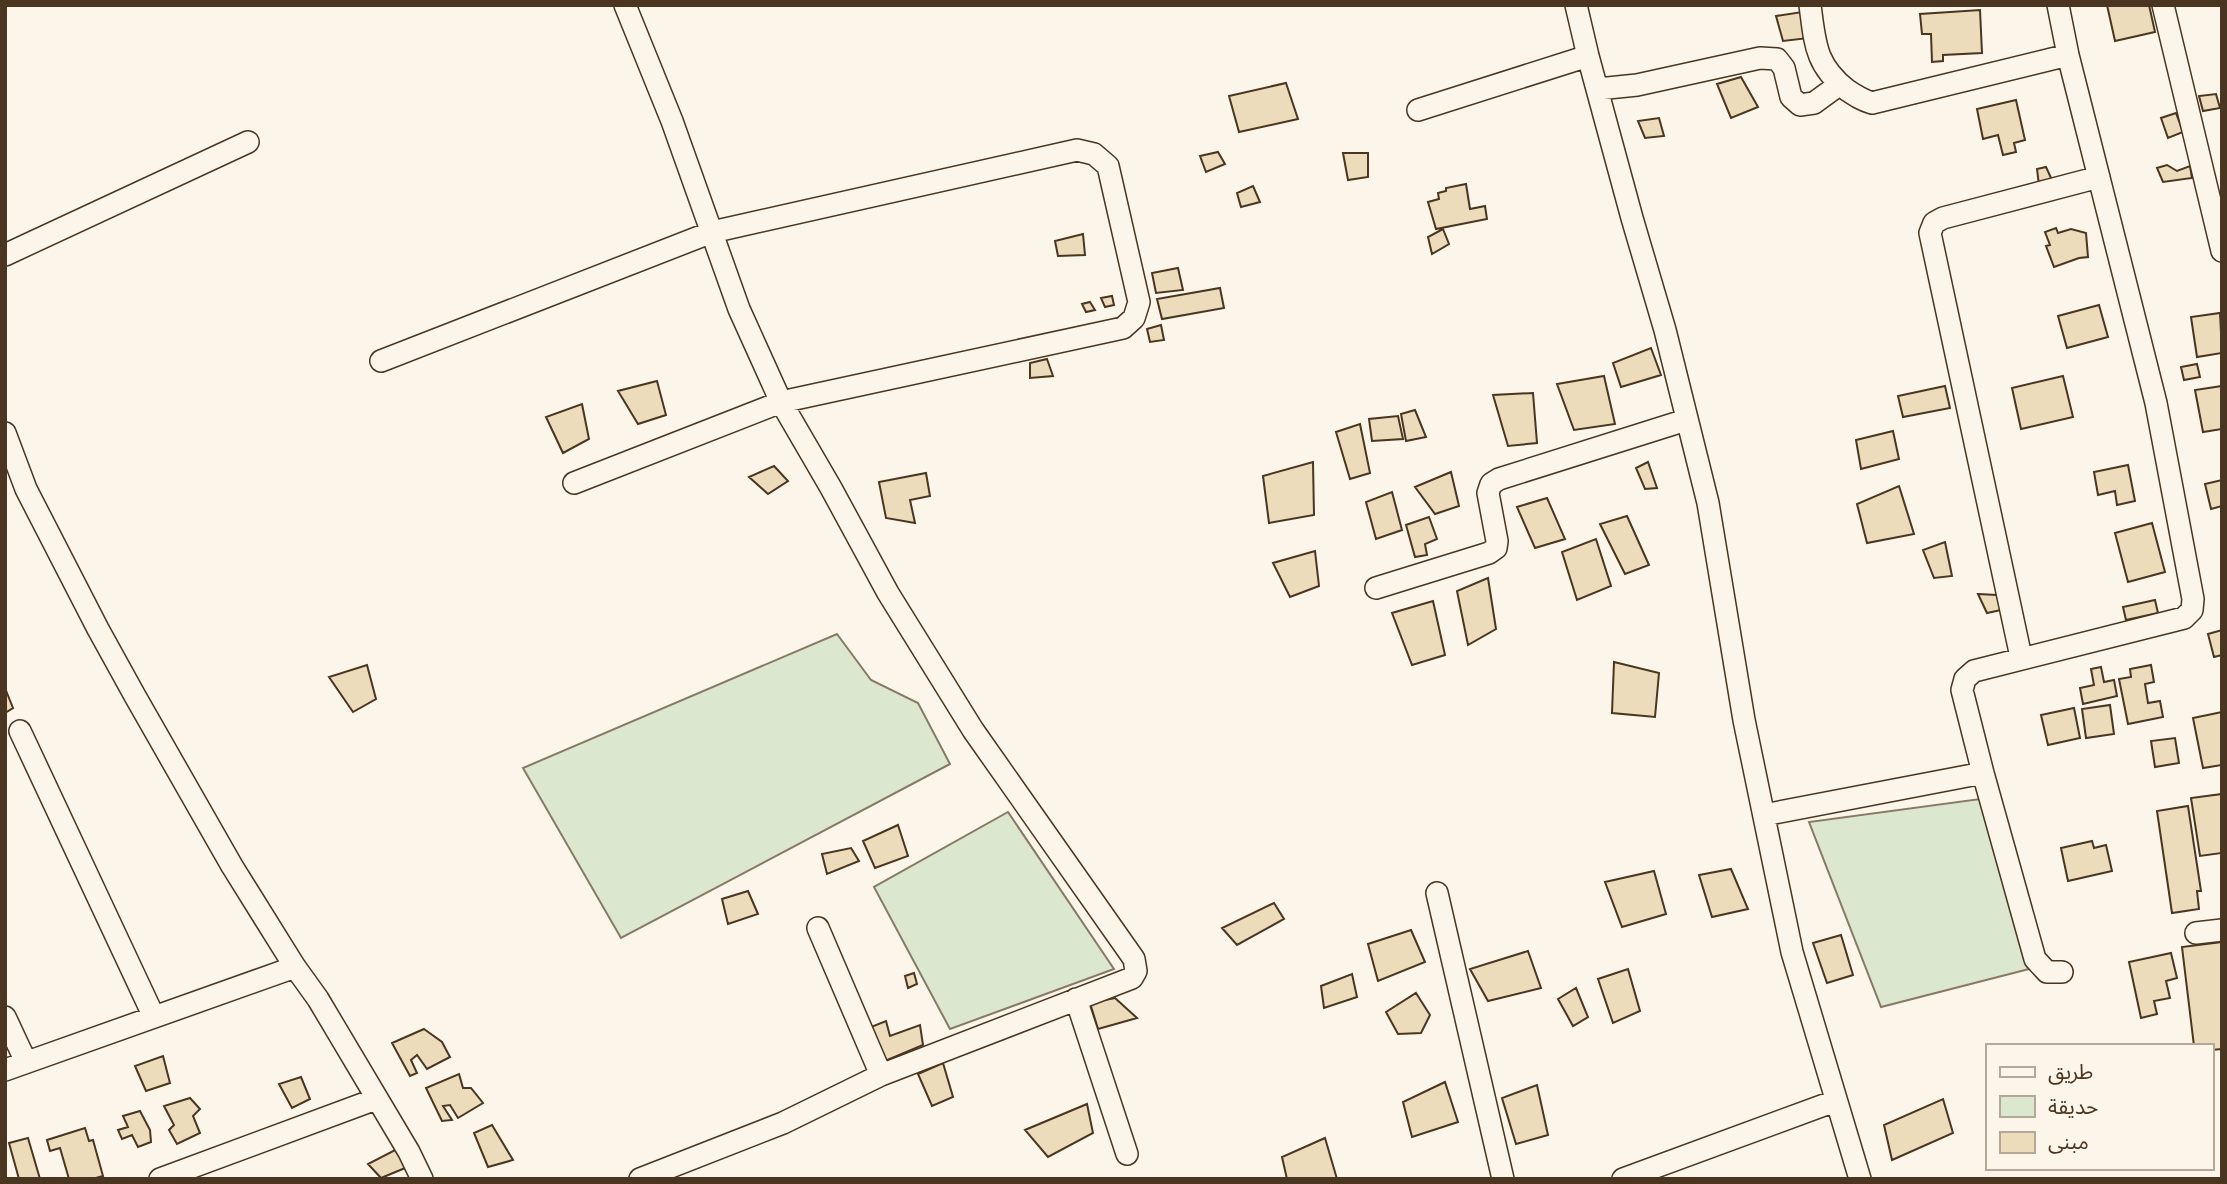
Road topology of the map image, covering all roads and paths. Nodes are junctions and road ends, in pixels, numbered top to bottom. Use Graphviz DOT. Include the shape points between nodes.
graph roads {
  1 [pos="625,5"];
  2 [pos="1576,5"];
  3 [pos="1810,5"];
  4 [pos="2058,5"];
  5 [pos="2163,5"];
  6 [pos="2068,55"];
  7 [pos="1588,56"];
  8 [pos="1840,84"];
  9 [pos="1598,89"];
  10 [pos="1418,110"];
  11 [pos="248,142"];
  12 [pos="2099,177"];
  13 [pos="712,232"];
  14 [pos="2222,251"];
  15 [pos="5,254"];
  16 [pos="381,361"];
  17 [pos="781,402"];
  18 [pos="1686,420"];
  19 [pos="5,433"];
  20 [pos="574,483"];
  21 [pos="1376,588"];
  22 [pos="2021,657"];
  23 [pos="20,732"];
  24 [pos="1983,773"];
  25 [pos="1764,816"];
  26 [pos="1437,893"];
  27 [pos="818,928"];
  28 [pos="2222,930"];
  29 [pos="2196,933"];
  30 [pos="295,967"];
  31 [pos="2062,972"];
  32 [pos="1076,999"];
  33 [pos="5,1017"];
  34 [pos="154,1017"];
  35 [pos="26,1062"];
  36 [pos="5,1070"];
  37 [pos="881,1075"];
  38 [pos="376,1099"];
  39 [pos="1835,1101"];
  40 [pos="1127,1154"];
  41 [pos="160,1179"];
  42 [pos="422,1179"];
  43 [pos="640,1179"];
  44 [pos="1503,1179"];
  45 [pos="1623,1179"];
  46 [pos="1860,1179"];
  1 -- 13 [label="street"];
  2 -- 7 [label="street"];
  3 -- 8 [label="street" via="1815,44 1825,70"];
  4 -- 6 [label="street"];
  5 -- 14 [label="street"];
  6 -- 8 [label="street" via="1872,103"];
  6 -- 12 [label="street"];
  7 -- 9 [label="street"];
  7 -- 10 [label="street"];
  8 -- 9 [label="street" via="1814,103 1800,105 1791,97 1777,59 1759,58"];
  9 -- 18 [label="street"];
  11 -- 15 [label="street"];
  12 -- 22 [label="street" via="1943,218 1934,223 1930,233"];
  12 -- 22 [label="street" via="2157,403 2192,610 2184,618"];
  13 -- 16 [label="street"];
  13 -- 17 [label="street" via="739,309"];
  13 -- 17 [label="street" via="1077,150 1094,153 1108,166 1139,302 1135,318 1123,328"];
  17 -- 20 [label="street"];
  17 -- 32 [label="street" via="888,593 974,730 1134,959 1132,978"];
  18 -- 21 [label="street" via="1499,479 1488,493 1496,548"];
  18 -- 25 [label="street" via="1708,503"];
  19 -- 30 [label="street" via="26,489 98,629 232,866"];
  22 -- 24 [label="street" via="1973,671 1965,679 1962,690"];
  23 -- 34 [label="street"];
  24 -- 25 [label="street"];
  24 -- 31 [label="street" via="2035,959 2047,972"];
  25 -- 39 [label="street" via="1792,951"];
  26 -- 44 [label="street"];
  27 -- 37 [label="street"];
  28 -- 29 [label="street"];
  30 -- 34 [label="street"];
  30 -- 38 [label="street"];
  32 -- 37 [label="street"];
  32 -- 40 [label="street"];
  33 -- 35 [label="street"];
  34 -- 35 [label="street"];
  35 -- 36 [label="street"];
  37 -- 43 [label="street" via="783,1124"];
  38 -- 41 [label="street"];
  38 -- 42 [label="street"];
  39 -- 45 [label="street"];
  39 -- 46 [label="street"];
}
